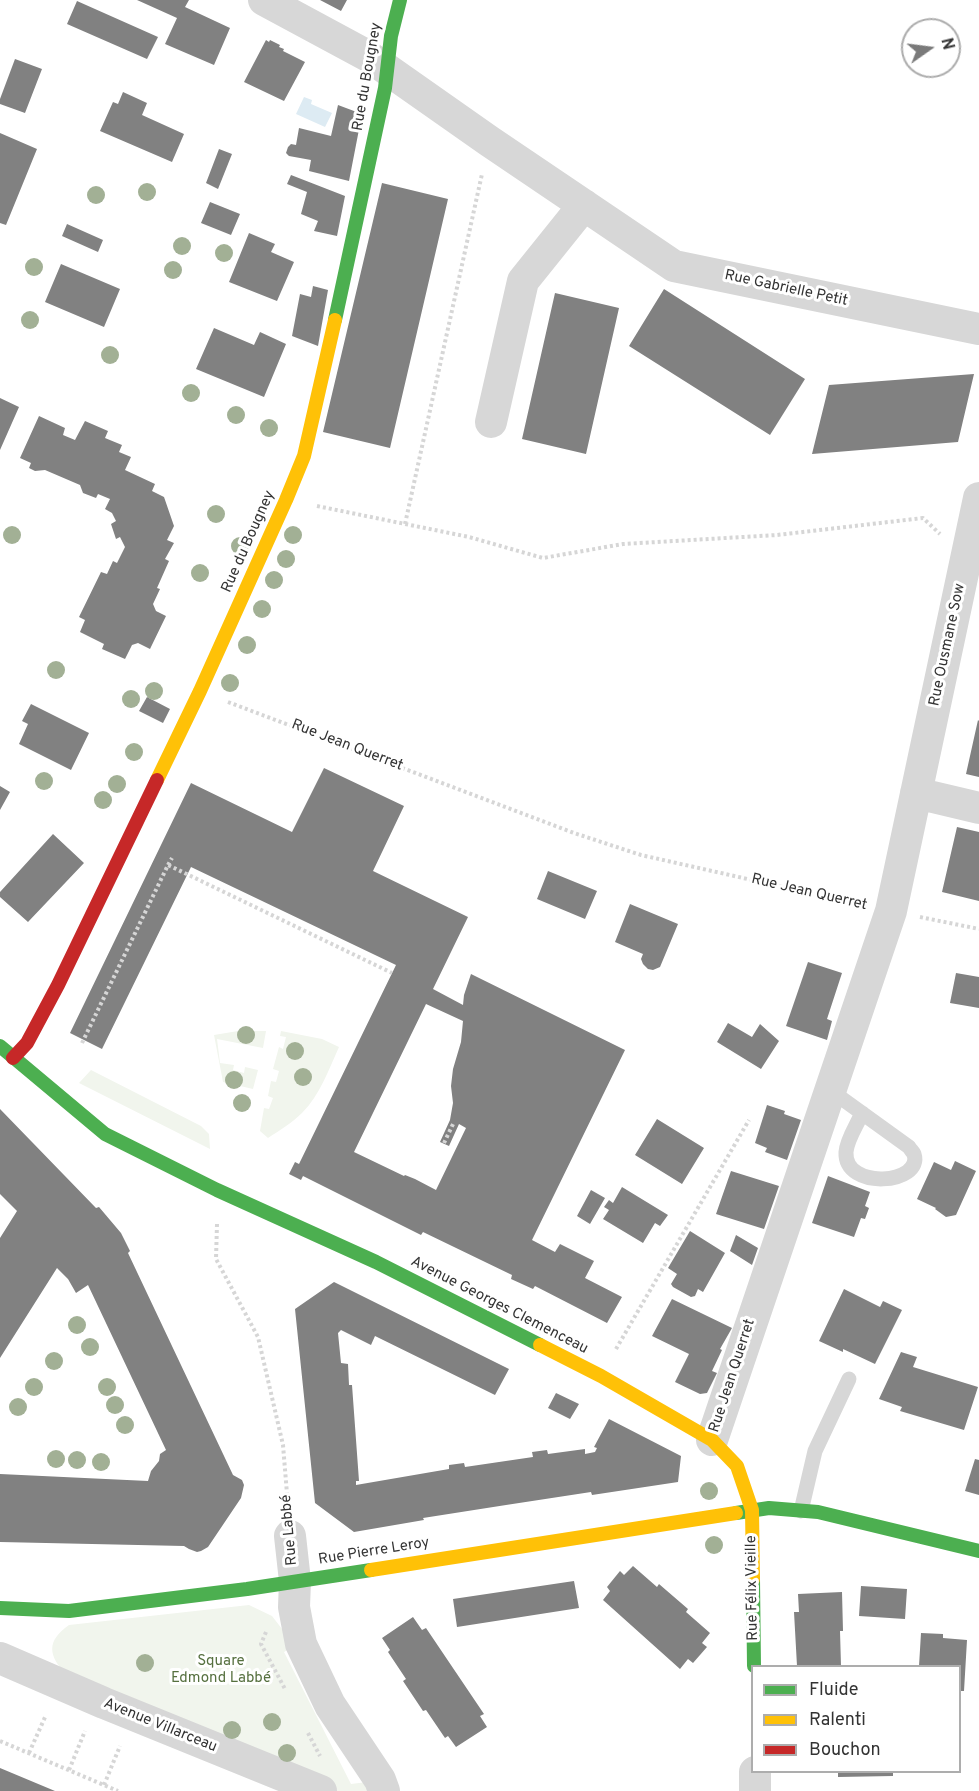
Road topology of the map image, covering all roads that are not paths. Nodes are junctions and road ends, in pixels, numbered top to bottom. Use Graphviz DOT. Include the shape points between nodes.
graph roads {
  1 [pos="264,0"];
  2 [pos="400,0"];
  3 [pos="387,71"];
  4 [pos="595,212"];
  5 [pos="979,329"];
  6 [pos="491,422"];
  7 [pos="979,498"];
  8 [pos="916,793"];
  9 [pos="979,808"];
  10 [pos="891,911"];
  11 [pos="0,1046"];
  12 [pos="13,1058"];
  13 [pos="830,1090"];
  14 [pos="862,1113"];
  15 [pos="849,1379"];
  16 [pos="712,1440"];
  17 [pos="752,1510"];
  18 [pos="801,1511"];
  19 [pos="290,1536"];
  20 [pos="979,1551"];
  21 [pos="295,1581"];
  22 [pos="0,1608"];
  23 [pos="0,1658"];
  24 [pos="754,1665"];
  25 [pos="755,1773"];
  26 [pos="321,1791"];
  27 [pos="384,1791"];
  28 [pos="755,1791"];
  1 -- 3 [label="street, Rue Gabrielle Petit" via="368,56"];
  2 -- 3 [label="street, Rue du Bougney"];
  3 -- 4 [label="street, Rue Gabrielle Petit"];
  3 -- 12 [label="street, Rue du Bougney" via="304,456 200,690 58,985 27,1043"];
  4 -- 5 [label="street, Rue Gabrielle Petit" via="674,266"];
  4 -- 6 [label="street" via="523,281"];
  7 -- 8 [label="street, Rue Ousmane Sow"];
  8 -- 9 [label="street"];
  8 -- 10 [label="street, Rue Ousmane Sow"];
  10 -- 13 [label="street, Rue Jean Querret"];
  11 -- 12 [label="street, Avenue Georges Clemenceau"];
  12 -- 16 [label="street, Avenue Georges Clemenceau" via="105,1134 376,1262 601,1376"];
  13 -- 14 [label="lane"];
  13 -- 16 [label="street, Rue Jean Querret"];
  14 -- 14 [label="lane" via="909,1147 915,1155 908,1173 897,1178 867,1178 850,1166 846,1153"];
  15 -- 18 [label="lane" via="815,1451"];
  16 -- 17 [label="street, Avenue Georges Clemenceau" via="737,1466"];
  17 -- 18 [label="street"];
  17 -- 21 [label="street, Rue Pierre Leroy"];
  17 -- 24 [label="street, Rue Félix Vieille"];
  18 -- 20 [label="street" via="843,1516"];
  19 -- 21 [label="street, Rue Labbé"];
  21 -- 22 [label="street, Rue Pierre Leroy" via="69,1611"];
  21 -- 27 [label="street, Rue Labbé" via="294,1607 301,1644 330,1705"];
  23 -- 26 [label="street, Avenue Villarceau"];
  25 -- 28 [label="street"];
}
